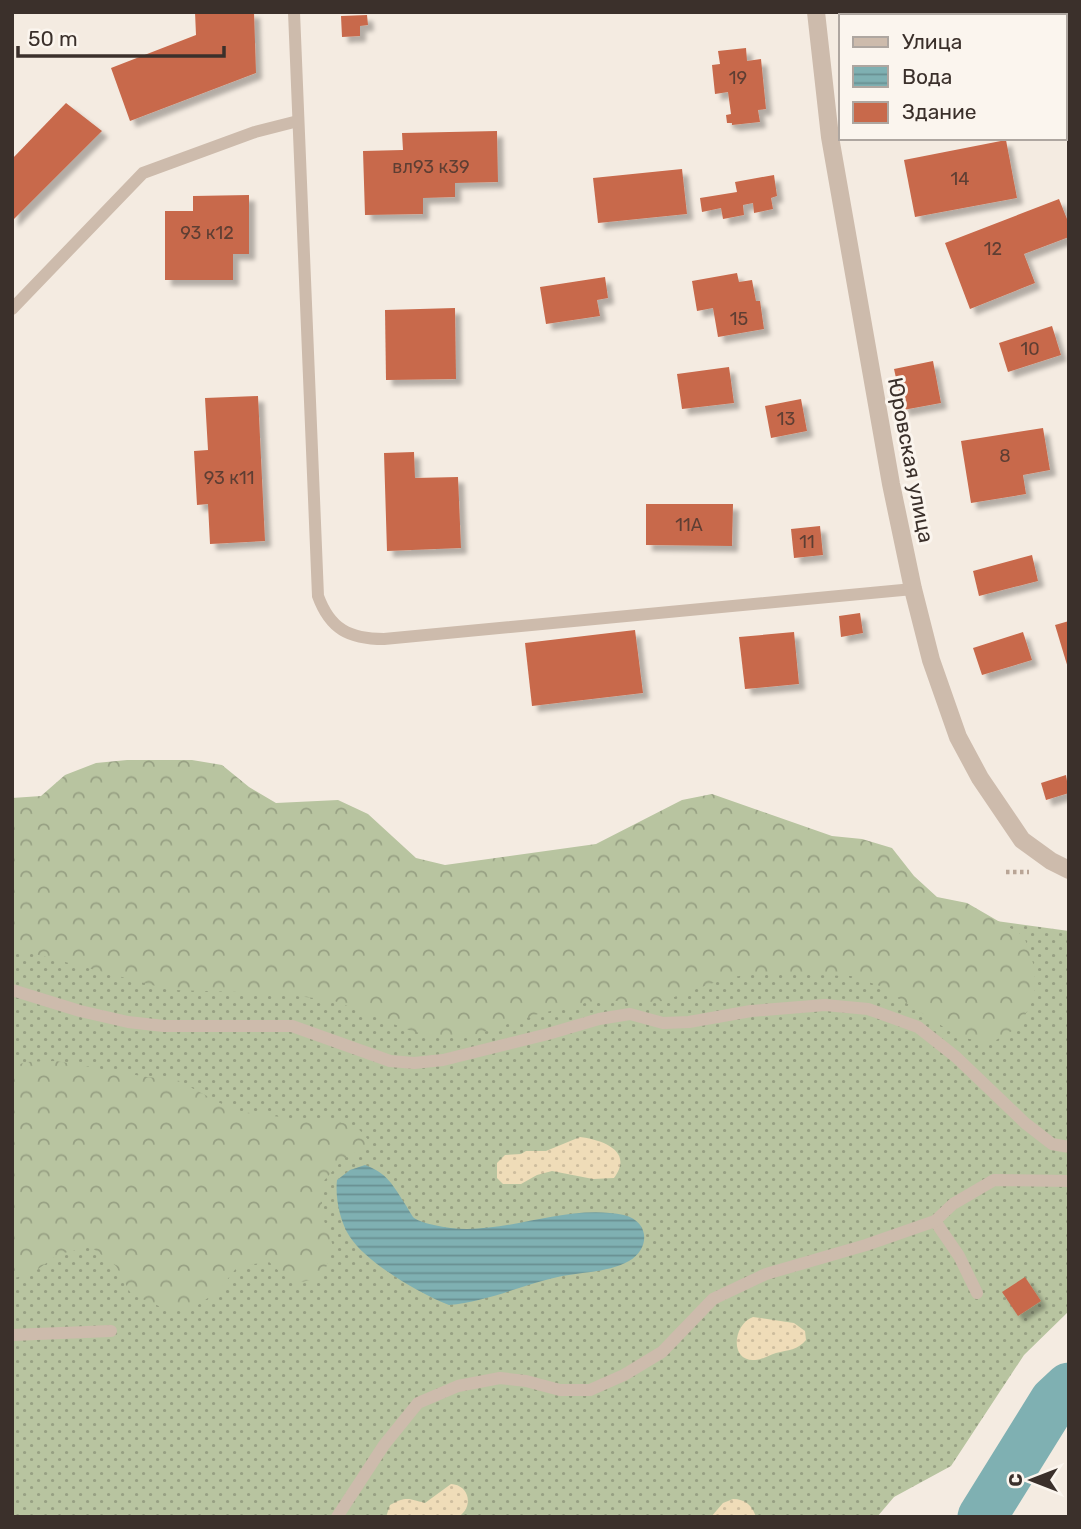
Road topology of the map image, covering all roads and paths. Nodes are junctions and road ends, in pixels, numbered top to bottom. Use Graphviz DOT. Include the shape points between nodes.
graph roads {
  1 [pos="294,12"];
  2 [pos="816,12"];
  3 [pos="298,121"];
  4 [pos="12,309"];
  5 [pos="913,589"];
  6 [pos="1069,870"];
  7 [pos="12,990"];
  8 [pos="1069,1147"];
  9 [pos="1069,1181"];
  10 [pos="935,1221"];
  11 [pos="977,1293"];
  12 [pos="111,1331"];
  13 [pos="12,1335"];
  14 [pos="337,1517"];
  1 -- 3 [label="lane"];
  2 -- 5 [label="street, Юровская улица" via="830,137"];
  3 -- 4 [label="lane" via="143,173"];
  3 -- 5 [label="lane" via="318,596 325,615 342,630 361,639 384,639"];
  5 -- 6 [label="street, Юровская улица" via="949,712 980,778 1022,840"];
  7 -- 8 [label="lane" via="128,1022 292,1026 390,1061 414,1063 443,1060 629,1014 663,1023 825,1005 868,1009 918,1027 1025,1124 1052,1144"];
  9 -- 10 [label="lane" via="994,1180 953,1204"];
  10 -- 11 [label="lane"];
  10 -- 14 [label="lane" via="766,1274 713,1299 662,1352 590,1390 559,1390 500,1378 458,1386 418,1403 384,1444"];
  12 -- 13 [label="lane"];
}
